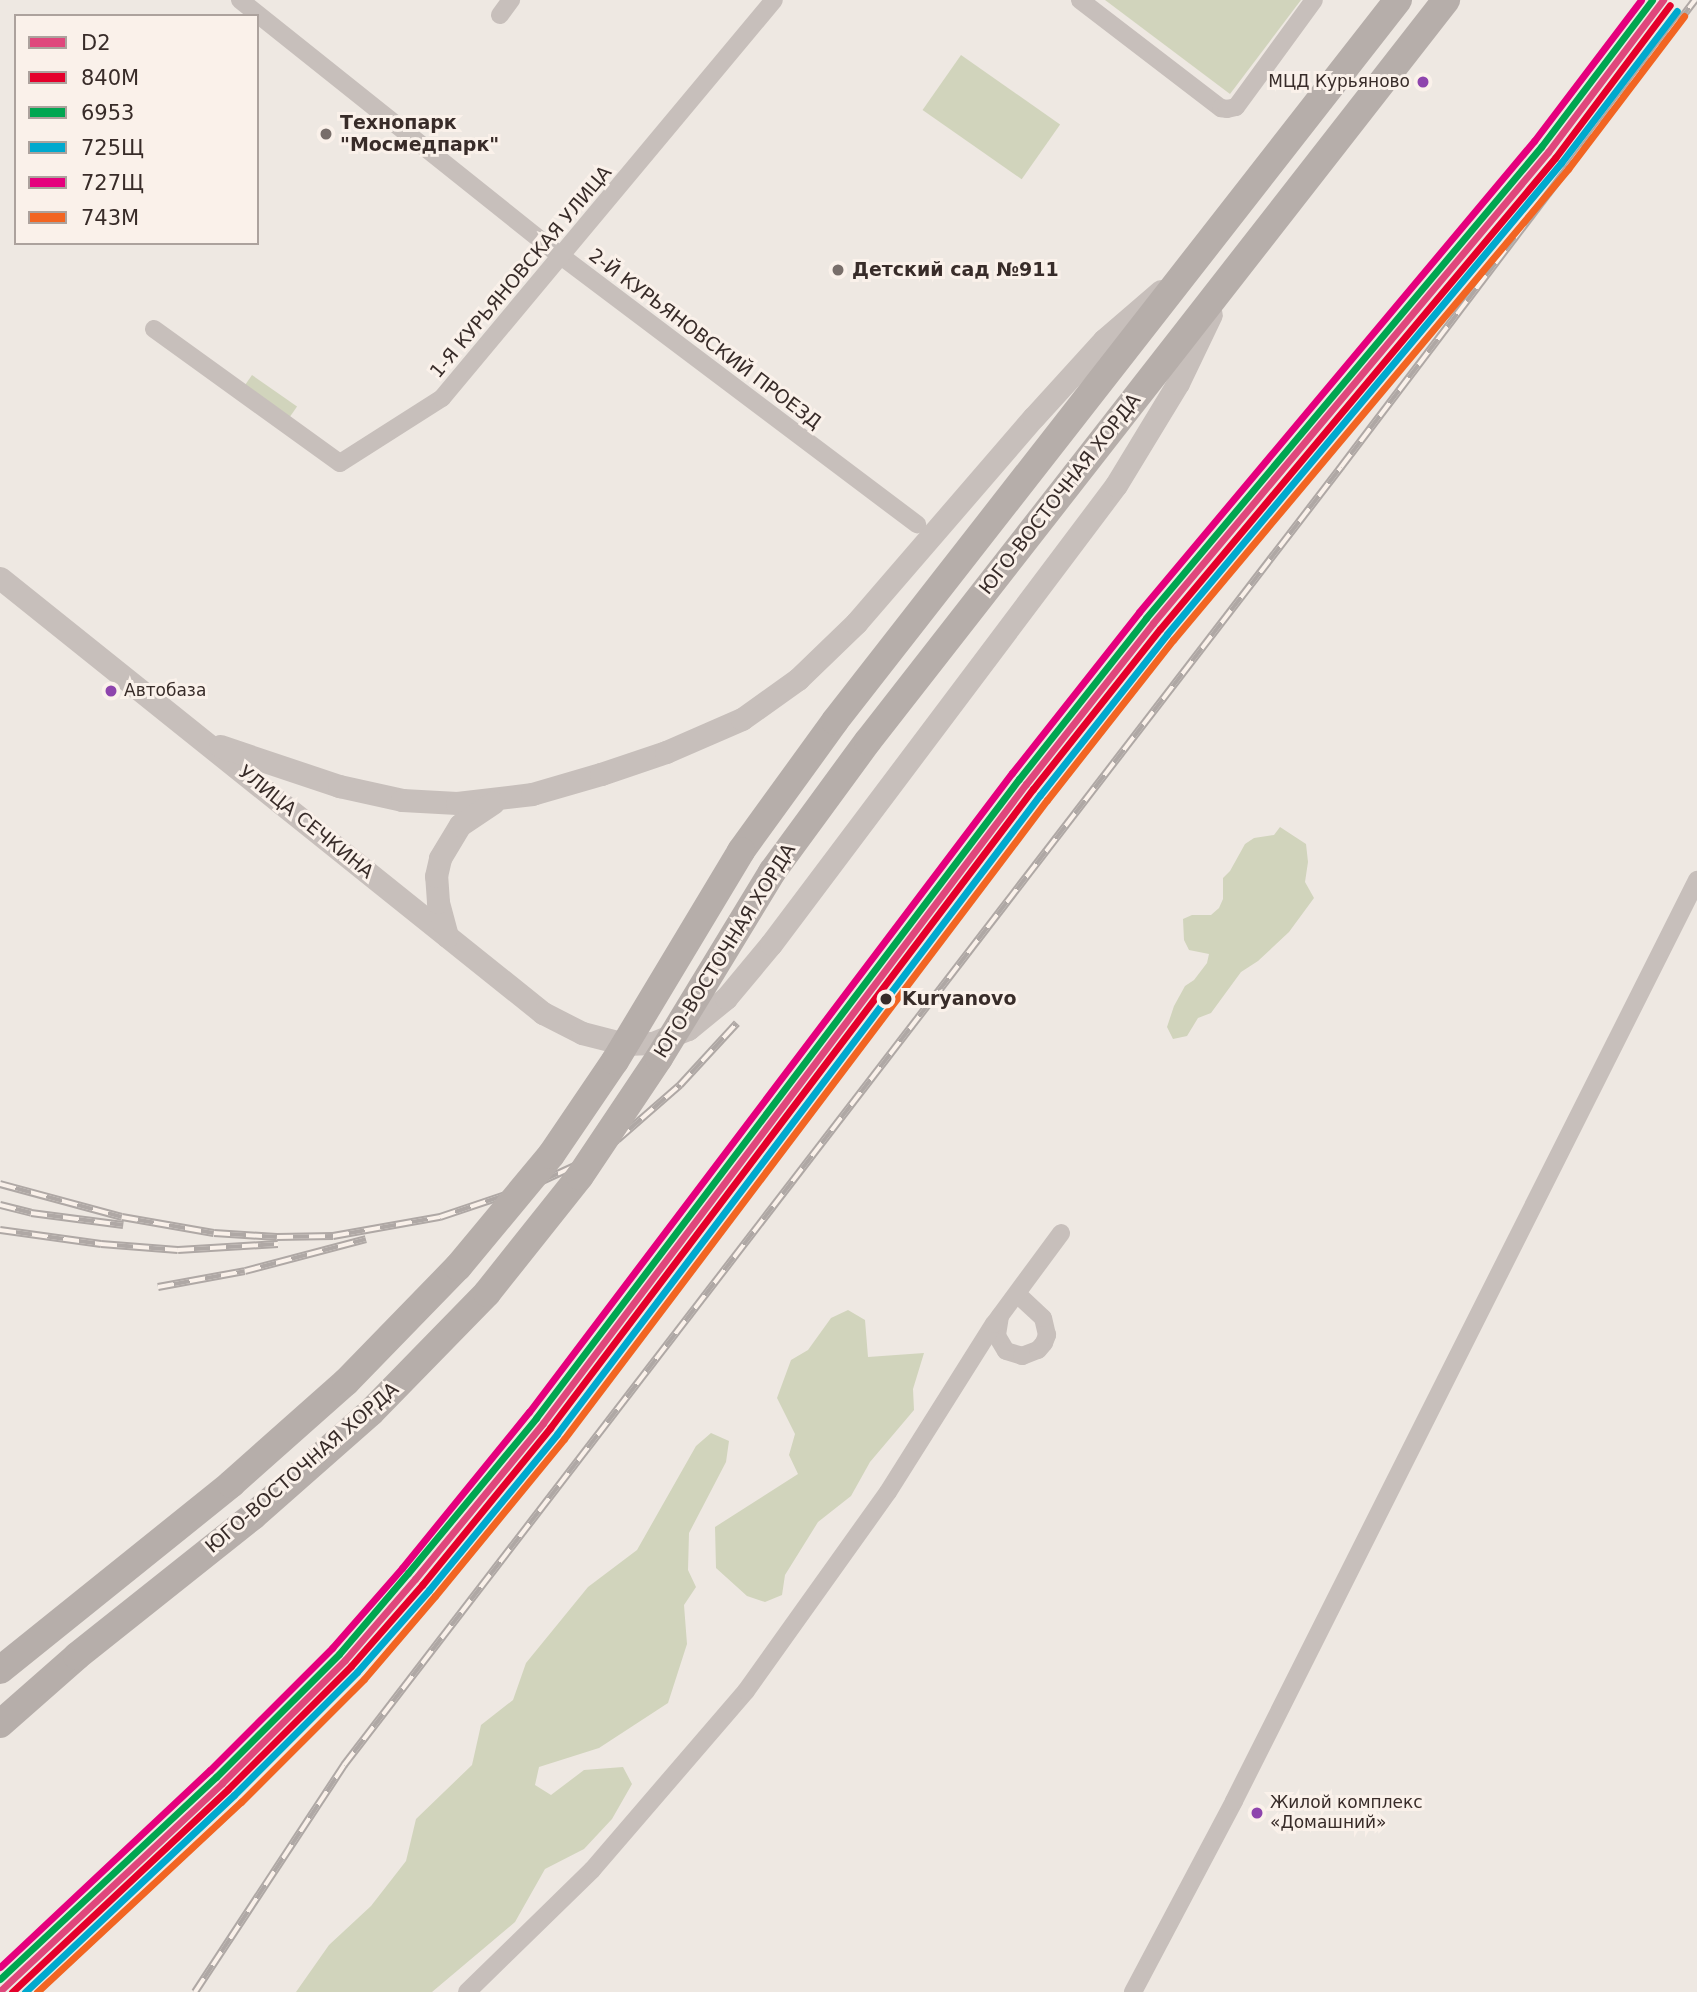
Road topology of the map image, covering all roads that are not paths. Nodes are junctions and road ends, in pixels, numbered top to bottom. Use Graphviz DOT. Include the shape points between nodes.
graph roads {
  1 [pos="240,0"];
  2 [pos="512,0"];
  3 [pos="774,0"];
  4 [pos="1080,0"];
  5 [pos="1314,0"];
  6 [pos="1398,0"];
  7 [pos="1446,0"];
  8 [pos="258,14"];
  9 [pos="259,15"];
  10 [pos="500,15"];
  11 [pos="561,256"];
  12 [pos="1195,261"];
  13 [pos="1227,281"];
  14 [pos="154,329"];
  15 [pos="917,524"];
  16 [pos="0,578"];
  17 [pos="200,738"];
  18 [pos="499,800"];
  19 [pos="1697,880"];
  20 [pos="447,936"];
  21 [pos="1061,1233"];
  22 [pos="1017,1294"];
  23 [pos="1000,1316"];
  24 [pos="1014,1355"];
  25 [pos="962,1377"];
  26 [pos="0,1670"];
  27 [pos="0,1724"];
  28 [pos="467,1992"];
  29 [pos="1133,1992"];
  1 -- 8 [label="street, 2-Й КУРЬЯНОВСКИЙ ПРОЕЗД"];
  2 -- 10 [label="street"];
  3 -- 11 [label="street, 1-Я КУРЬЯНОВСКАЯ УЛИЦА"];
  4 -- 5 [label="street" via="1227,109 1236,107"];
  6 -- 12 [label="main road, ЮГО-ВОСТОЧНАЯ ХОРДА"];
  7 -- 13 [label="main road, ЮГО-ВОСТОЧНАЯ ХОРДА"];
  9 -- 11 [label="street, 2-Й КУРЬЯНОВСКИЙ ПРОЕЗД"];
  11 -- 14 [label="street, 1-Я КУРЬЯНОВСКАЯ УЛИЦА" via="442,398 340,463"];
  11 -- 15 [label="street, 2-Й КУРЬЯНОВСКИЙ ПРОЕЗД"];
  12 -- 18 [label="street" via="1104,340 856,623 798,679 742,719 666,752"];
  12 -- 26 [label="main road, ЮГО-ВОСТОЧНАЯ ХОРДА, bridge" via="835,721 741,850 615,1061 551,1154 458,1266 346,1382 231,1484"];
  13 -- 20 [label="street, УЛИЦА СЕЧКИНА" via="1178,383 1116,485 726,998 688,1029 653,1043 625,1044 582,1033 543,1013"];
  13 -- 27 [label="main road, ЮГО-ВОСТОЧНАЯ ХОРДА, bridge" via="867,741 772,872 659,1058 580,1176 487,1293 372,1412"];
  16 -- 17 [label="street, УЛИЦА СЕЧКИНА"];
  17 -- 18 [label="street" via="283,770 402,800"];
  17 -- 20 [label="street, УЛИЦА СЕЧКИНА"];
  18 -- 20 [label="street" via="460,825 440,858 438,902"];
  19 -- 29 [label="street" via="1234,1801"];
  21 -- 22 [label="street"];
  22 -- 23 [label="street"];
  22 -- 24 [label="street" via="1043,1318 1046,1335 1038,1350"];
  23 -- 24 [label="street" via="997,1336"];
  23 -- 25 [label="street"];
  24 -- 25 [label="street" via="985,1359"];
  25 -- 28 [label="street" via="888,1492 746,1691 592,1870"];
}
